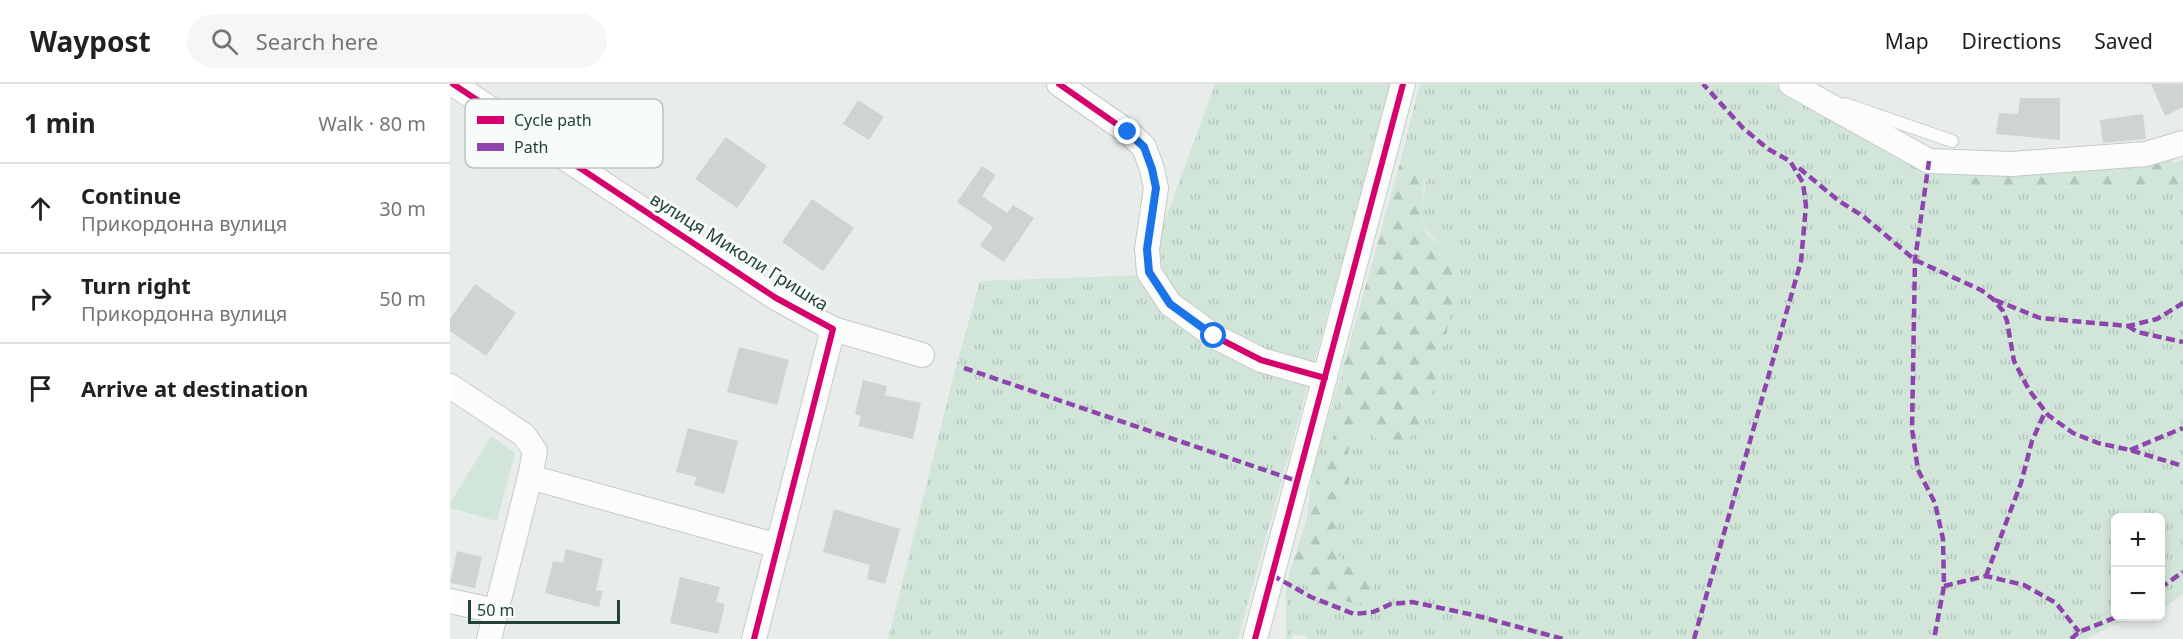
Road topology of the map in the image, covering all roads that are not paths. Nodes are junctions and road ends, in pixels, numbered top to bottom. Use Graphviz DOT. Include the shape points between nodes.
graph roads {
  1 [pos="453,84"];
  2 [pos="1059,84"];
  3 [pos="1403,84"];
  4 [pos="1795,86"];
  5 [pos="476,99"];
  6 [pos="1952,141"];
  7 [pos="2183,143"];
  8 [pos="580,168"];
  9 [pos="833,329"];
  10 [pos="922,355"];
  11 [pos="1325,378"];
  12 [pos="450,386"];
  13 [pos="530,477"];
  14 [pos="778,546"];
  15 [pos="450,601"];
  16 [pos="496,611"];
  17 [pos="489,639"];
  18 [pos="754,639"];
  19 [pos="1255,639"];
  1 -- 5 [label="street, вулиця Миколи Гришка"];
  2 -- 11 [label="street" via="1144,147 1156,188 1147,249 1149,272 1170,304 1214,336 1262,360"];
  3 -- 11 [label="street"];
  4 -- 6 [label="lane"];
  4 -- 7 [label="street" via="1929,161 2023,163 2146,154"];
  8 -- 9 [label="street, вулиця Миколи Гришка" via="776,298"];
  9 -- 10 [label="street"];
  9 -- 14 [label="street, вулиця Миколи Гришка"];
  11 -- 19 [label="street"];
  12 -- 13 [label="street" via="524,435 535,451"];
  13 -- 14 [label="street"];
  13 -- 16 [label="street"];
  14 -- 18 [label="street, вулиця Миколи Гришка"];
  15 -- 16 [label="street"];
  16 -- 17 [label="street"];
}
